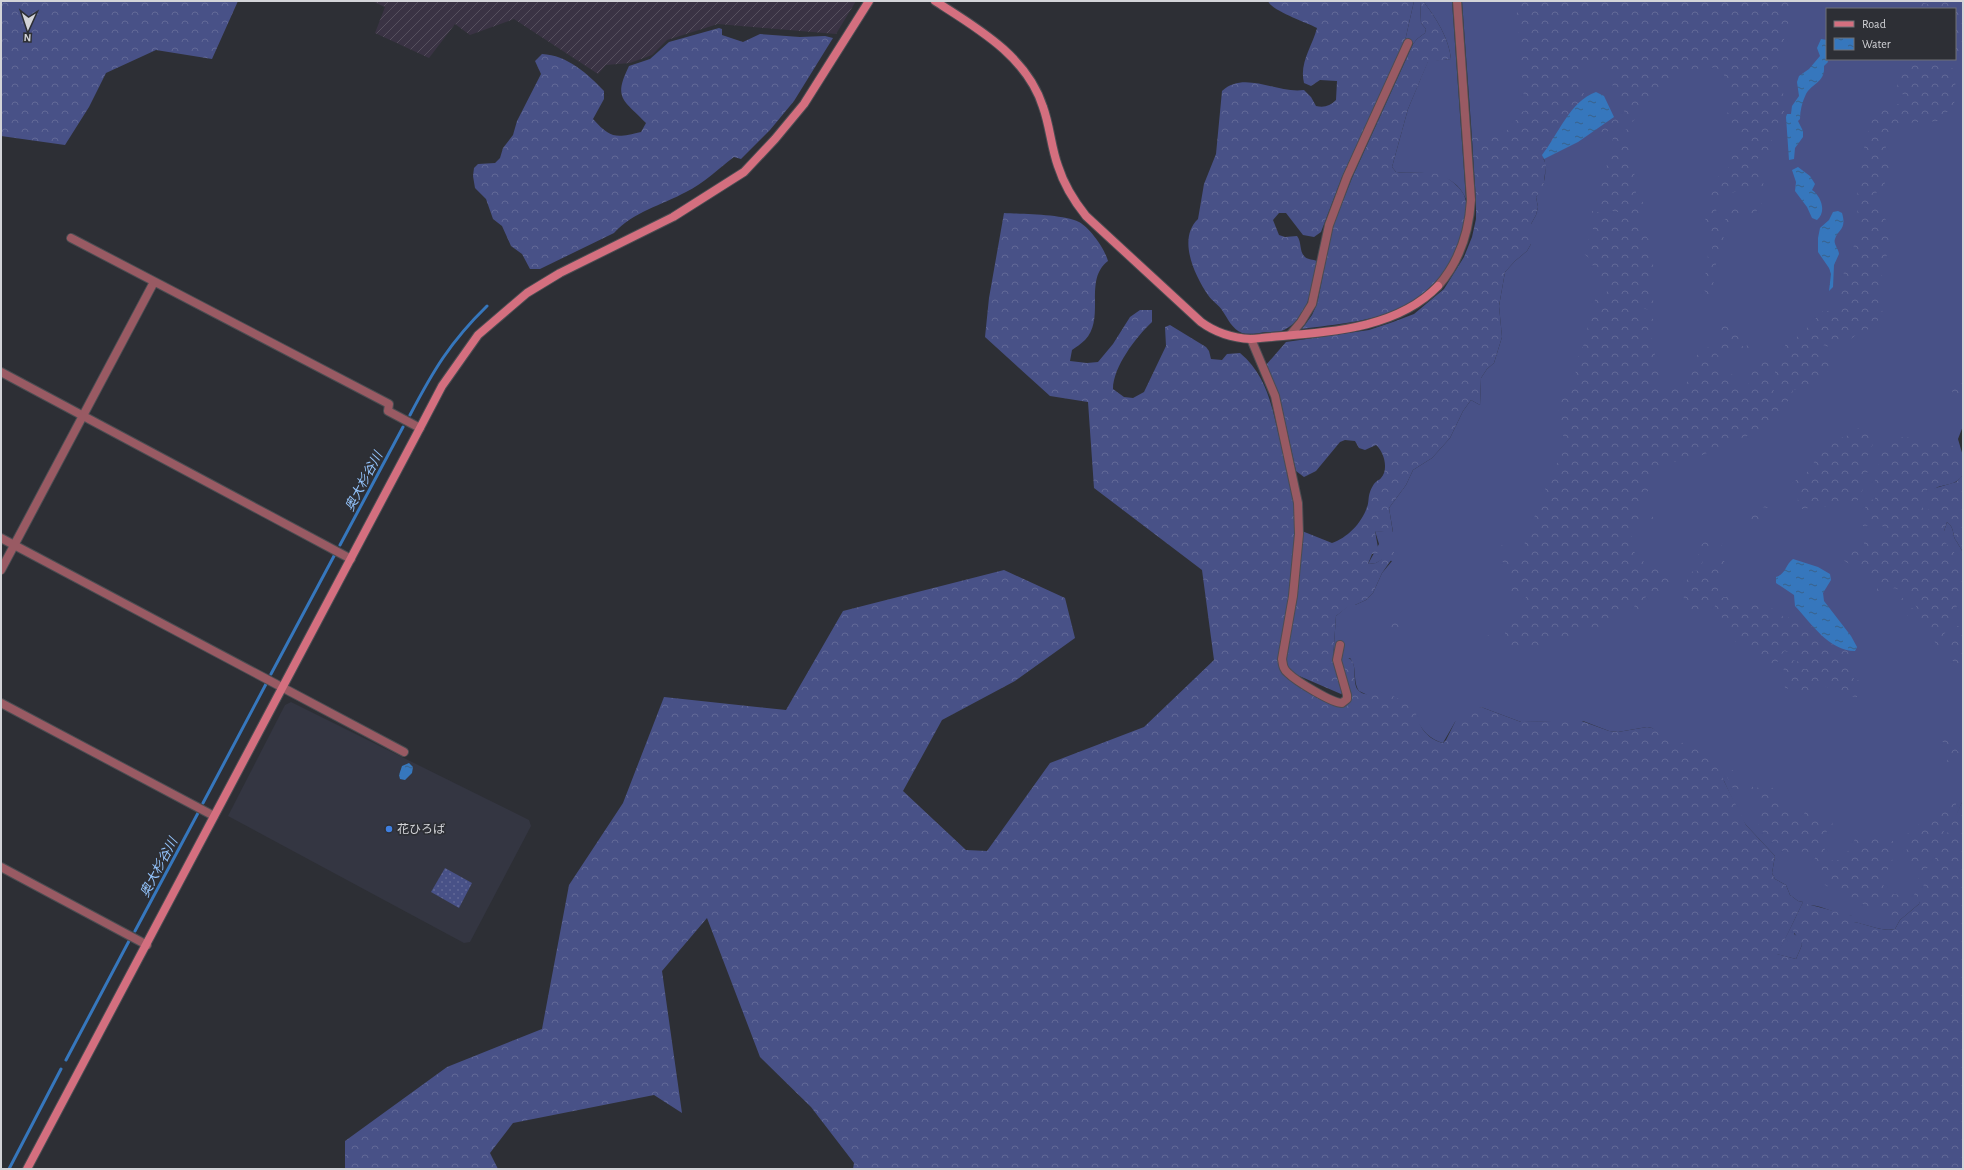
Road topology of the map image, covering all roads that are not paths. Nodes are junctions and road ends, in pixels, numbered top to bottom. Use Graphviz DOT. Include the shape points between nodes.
graph roads {
  1 [pos="869,1"];
  2 [pos="935,1"];
  3 [pos="1458,1"];
  4 [pos="1408,43"];
  5 [pos="71,238"];
  6 [pos="154,282"];
  7 [pos="1290,335"];
  8 [pos="1251,339"];
  9 [pos="1,372"];
  10 [pos="83,416"];
  11 [pos="420,428"];
  12 [pos="1,538"];
  13 [pos="14,545"];
  14 [pos="351,559"];
  15 [pos="1,570"];
  16 [pos="1340,645"];
  17 [pos="282,688"];
  18 [pos="1,703"];
  19 [pos="404,752"];
  20 [pos="214,816"];
  21 [pos="1,867"];
  22 [pos="146,944"];
  23 [pos="27,1169"];
  1 -- 11 [label="street" via="804,104 744,172 673,217 560,273 527,293 478,335 442,386"];
  2 -- 8 [label="street" via="1005,50 1024,70 1044,108 1063,182 1086,216 1201,322 1223,334"];
  3 -- 7 [label="street" via="1471,200 1470,220 1459,256 1438,286 1410,309 1367,325"];
  4 -- 7 [label="street" via="1329,225 1312,304"];
  5 -- 6 [label="street"];
  6 -- 10 [label="street"];
  6 -- 11 [label="street" via="389,404 388,411"];
  7 -- 8 [label="street"];
  8 -- 16 [label="street" via="1275,396 1298,503 1296,575 1283,666 1288,674 1332,702 1342,703 1347,699 1347,695 1337,660"];
  9 -- 10 [label="street"];
  10 -- 13 [label="street"];
  10 -- 14 [label="street"];
  11 -- 14 [label="street"];
  12 -- 13 [label="street"];
  13 -- 15 [label="street"];
  13 -- 17 [label="street"];
  14 -- 17 [label="street"];
  17 -- 19 [label="street"];
  17 -- 20 [label="street"];
  18 -- 20 [label="street"];
  20 -- 22 [label="street"];
  21 -- 22 [label="street"];
  22 -- 23 [label="street"];
}
